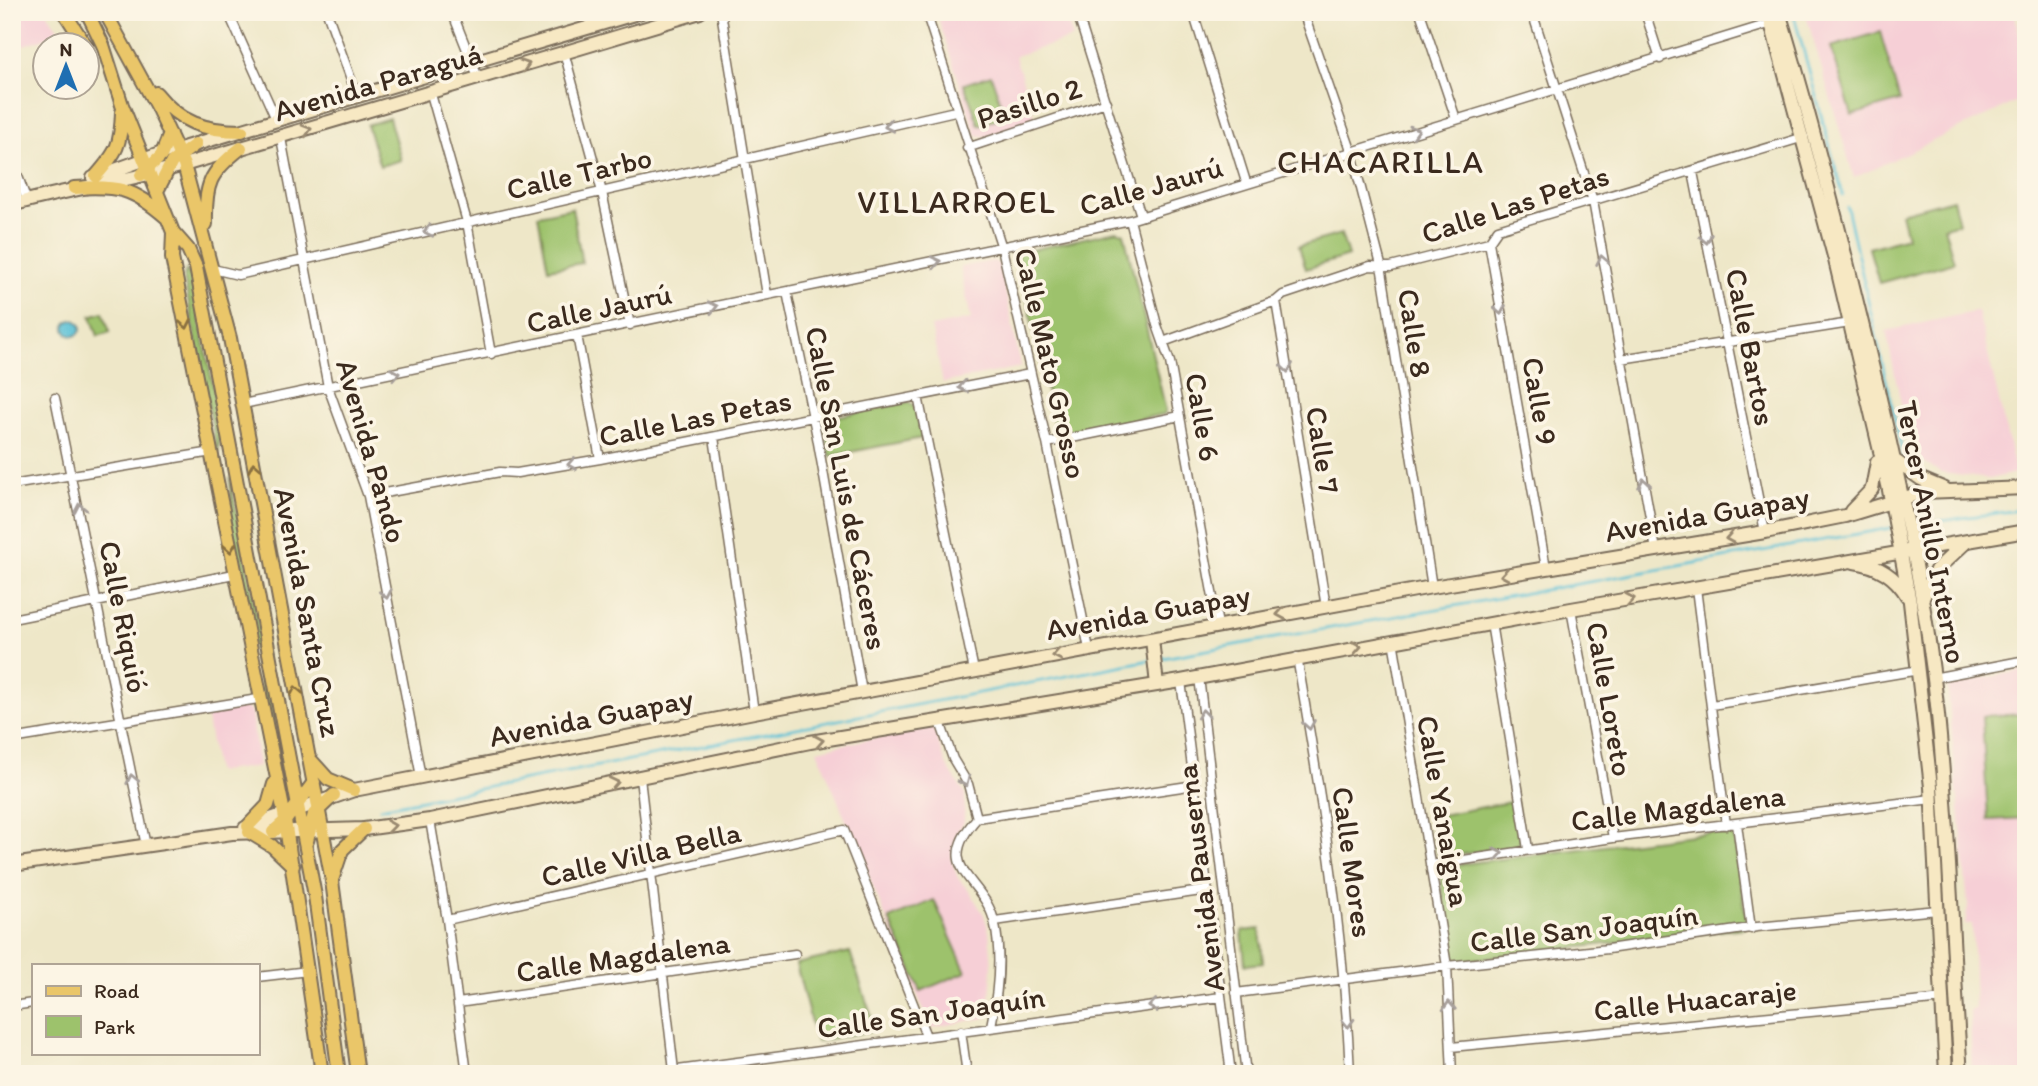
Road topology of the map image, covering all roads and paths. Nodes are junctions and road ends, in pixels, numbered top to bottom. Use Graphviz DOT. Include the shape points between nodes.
graph roads {
  1 [pos="64,12"];
  2 [pos="87,12"];
  3 [pos="105,12"];
  4 [pos="228,12"];
  5 [pos="327,12"];
  6 [pos="452,12"];
  7 [pos="588,12"];
  8 [pos="641,12"];
  9 [pos="699,12"];
  10 [pos="721,12"];
  11 [pos="926,12"];
  12 [pos="1077,12"];
  13 [pos="1193,12"];
  14 [pos="1303,12"];
  15 [pos="1420,12"];
  16 [pos="1532,12"];
  17 [pos="1645,12"];
  18 [pos="1772,15"];
  19 [pos="593,26"];
  20 [pos="77,32"];
  21 [pos="564,52"];
  22 [pos="1660,59"];
  23 [pos="472,61"];
  24 [pos="102,63"];
  25 [pos="110,72"];
  26 [pos="140,74"];
  27 [pos="479,80"];
  28 [pos="1559,91"];
  29 [pos="431,94"];
  30 [pos="357,96"];
  31 [pos="1106,102"];
  32 [pos="122,105"];
  33 [pos="955,111"];
  34 [pos="276,119"];
  35 [pos="1456,119"];
  36 [pos="242,131"];
  37 [pos="170,134"];
  38 [pos="1804,137"];
  39 [pos="281,138"];
  40 [pos="241,148"];
  41 [pos="967,148"];
  42 [pos="1351,150"];
  43 [pos="162,153"];
  44 [pos="180,156"];
  45 [pos="745,159"];
  46 [pos="12,160"];
  47 [pos="146,168"];
  48 [pos="167,169"];
  49 [pos="1693,172"];
  50 [pos="96,176"];
  51 [pos="1246,182"];
  52 [pos="74,188"];
  53 [pos="158,189"];
  54 [pos="602,192"];
  55 [pos="27,201"];
  56 [pos="1593,201"];
  57 [pos="12,205"];
  58 [pos="1142,216"];
  59 [pos="168,219"];
  60 [pos="1130,220"];
  61 [pos="467,222"];
  62 [pos="1825,222"];
  63 [pos="173,232"];
  64 [pos="206,242"];
  65 [pos="1489,243"];
  66 [pos="1845,246"];
  67 [pos="1002,248"];
  68 [pos="302,260"];
  69 [pos="1381,265"];
  70 [pos="214,269"];
  71 [pos="1854,287"];
  72 [pos="787,292"];
  73 [pos="767,295"];
  74 [pos="1276,301"];
  75 [pos="1850,323"];
  76 [pos="630,325"];
  77 [pos="577,335"];
  78 [pos="1726,340"];
  79 [pos="1163,342"];
  80 [pos="491,354"];
  81 [pos="1621,359"];
  82 [pos="1030,374"];
  83 [pos="328,387"];
  84 [pos="918,396"];
  85 [pos="55,398"];
  86 [pos="243,404"];
  87 [pos="1180,416"];
  88 [pos="814,419"];
  89 [pos="227,424"];
  90 [pos="1886,425"];
  91 [pos="715,437"];
  92 [pos="1876,441"];
  93 [pos="1047,443"];
  94 [pos="212,452"];
  95 [pos="600,459"];
  96 [pos="1894,459"];
  97 [pos="73,473"];
  98 [pos="12,485"];
  99 [pos="2026,488"];
  100 [pos="1952,491"];
  101 [pos="368,496"];
  102 [pos="1897,499"];
  103 [pos="224,510"];
  104 [pos="1845,516"];
  105 [pos="2026,531"];
  106 [pos="1765,532"];
  107 [pos="1968,540"];
  108 [pos="1906,545"];
  109 [pos="1656,550"];
  110 [pos="1839,561"];
  111 [pos="1546,568"];
  112 [pos="234,574"];
  113 [pos="1432,587"];
  114 [pos="1696,588"];
  115 [pos="98,599"];
  116 [pos="1916,602"];
  117 [pos="1326,607"];
  118 [pos="1571,609"];
  119 [pos="12,619"];
  120 [pos="1913,619"];
  121 [pos="1491,623"];
  122 [pos="1218,625"];
  123 [pos="1393,640"];
  124 [pos="1152,643"];
  125 [pos="1089,649"];
  126 [pos="1297,657"];
  127 [pos="2026,660"];
  128 [pos="1920,670"];
  129 [pos="974,671"];
  130 [pos="1199,677"];
  131 [pos="1933,678"];
  132 [pos="1181,681"];
  133 [pos="1157,685"];
  134 [pos="862,692"];
  135 [pos="258,699"];
  136 [pos="1712,705"];
  137 [pos="754,712"];
  138 [pos="939,719"];
  139 [pos="121,722"];
  140 [pos="12,739"];
  141 [pos="309,758"];
  142 [pos="1942,770"];
  143 [pos="275,776"];
  144 [pos="421,777"];
  145 [pos="640,778"];
  146 [pos="314,782"];
  147 [pos="1195,785"];
  148 [pos="354,790"];
  149 [pos="1932,793"];
  150 [pos="318,805"];
  151 [pos="291,814"];
  152 [pos="977,818"];
  153 [pos="430,820"];
  154 [pos="1737,824"];
  155 [pos="1726,825"];
  156 [pos="249,829"];
  157 [pos="364,830"];
  158 [pos="305,831"];
  159 [pos="323,831"];
  160 [pos="1217,835"];
  161 [pos="1201,837"];
  162 [pos="1613,838"];
  163 [pos="146,846"];
  164 [pos="1528,849"];
  165 [pos="12,865"];
  166 [pos="293,865"];
  167 [pos="1430,865"];
  168 [pos="650,876"];
  169 [pos="332,881"];
  170 [pos="312,882"];
  171 [pos="1208,890"];
  172 [pos="1938,910"];
  173 [pos="447,920"];
  174 [pos="995,921"];
  175 [pos="1751,929"];
  176 [pos="794,954"];
  177 [pos="1447,965"];
  178 [pos="308,971"];
  179 [pos="662,975"];
  180 [pos="259,977"];
  181 [pos="1346,978"];
  182 [pos="1236,993"];
  183 [pos="1221,997"];
  184 [pos="1944,999"];
  185 [pos="32,1003"];
  186 [pos="458,1003"];
  187 [pos="12,1006"];
  188 [pos="992,1026"];
  189 [pos="1957,1027"];
  190 [pos="1241,1029"];
  191 [pos="1225,1030"];
  192 [pos="961,1031"];
  193 [pos="926,1036"];
  194 [pos="1451,1047"];
  195 [pos="674,1071"];
  196 [pos="693,1071"];
  197 [pos="339,1073"];
  198 [pos="322,1074"];
  199 [pos="358,1074"];
  200 [pos="467,1074"];
  201 [pos="648,1074"];
  202 [pos="967,1074"];
  203 [pos="1231,1074"];
  204 [pos="1246,1074"];
  205 [pos="1350,1074"];
  206 [pos="1452,1074"];
  207 [pos="1946,1074"];
  208 [pos="1954,1074"];
  209 [pos="1961,1074"];
  1 -- 20 [label="main road"];
  2 -- 25 [label="main road, Avenida Santa Cruz"];
  3 -- 26 [label="main road"];
  4 -- 34 [label="street"];
  5 -- 30 [label="street"];
  6 -- 23 [label="street"];
  7 -- 19 [label="street"];
  8 -- 19 [label="main road, Avenida Paraguá"];
  9 -- 21 [label="main road, Avenida Paraguá"];
  10 -- 45 [label="street"];
  11 -- 33 [label="street, Calle Mato Grosso"];
  12 -- 31 [label="street"];
  13 -- 51 [label="street"];
  14 -- 42 [label="street, Calle 8"];
  15 -- 35 [label="street"];
  16 -- 28 [label="street"];
  17 -- 22 [label="street"];
  18 -- 22 [label="street, Calle Jaurú"];
  18 -- 38 [label="main road, Tercer Anillo Interno"];
  18 -- 66 [label="main road, Tercer Anillo Interno" via="1816,134"];
  19 -- 23 [label="main road, Avenida Paraguá"];
  27 -- 21 [label="main road, Avenida Paraguá, one-way"];
  21 -- 54 [label="street"];
  22 -- 28 [label="street, Calle Jaurú"];
  23 -- 27 [label="street"];
  23 -- 30 [label="main road, Avenida Paraguá"];
  24 -- 25 [label="main road"];
  25 -- 32 [label="main road, Avenida Santa Cruz"];
  26 -- 36 [label="main road" via="181,119 214,131"];
  26 -- 37 [label="main road, Avenida Santa Cruz"];
  27 -- 29 [label="main road, Avenida Paraguá"];
  28 -- 35 [label="street, Calle Jaurú"];
  28 -- 56 [label="street"];
  39 -- 29 [label="main road, Avenida Paraguá, one-way"];
  29 -- 61 [label="street"];
  30 -- 34 [label="main road, Avenida Paraguá"];
  31 -- 41 [label="street, Pasillo 2"];
  31 -- 58 [label="street"];
  32 -- 47 [label="main road, Avenida Santa Cruz"];
  32 -- 50 [label="main road" via="121,143"];
  33 -- 41 [label="street, Calle Mato Grosso"];
  33 -- 45 [label="street, Calle Tarbo, one-way"];
  34 -- 36 [label="main road, Avenida Paraguá"];
  42 -- 35 [label="street, Calle Jaurú, one-way"];
  36 -- 44 [label="main road, Avenida Paraguá" via="195,144"];
  37 -- 43 [label="main road"];
  37 -- 44 [label="main road, Avenida Santa Cruz"];
  38 -- 49 [label="street, Calle Las Petas"];
  38 -- 62 [label="main road, Tercer Anillo Interno"];
  38 -- 66 [label="main road" via="1811,146 1828,212"];
  39 -- 40 [label="main road, Avenida Paraguá"];
  39 -- 68 [label="street, Avenida Pando"];
  40 -- 44 [label="main road, Avenida Paraguá"];
  40 -- 64 [label="main road" via="210,178"];
  41 -- 67 [label="street, Calle Mato Grosso"];
  42 -- 51 [label="street, Calle Jaurú"];
  42 -- 69 [label="street, Calle 8"];
  43 -- 44 [label="main road, Avenida Paraguá"];
  43 -- 47 [label="main road, Avenida Paraguá"];
  44 -- 48 [label="main road, Avenida Paraguá"];
  44 -- 64 [label="main road, Avenida Santa Cruz"];
  45 -- 54 [label="street, Calle Tarbo"];
  45 -- 73 [label="street"];
  46 -- 55 [label="street"];
  47 -- 48 [label="main road, Avenida Paraguá"];
  47 -- 50 [label="main road"];
  47 -- 52 [label="main road"];
  47 -- 53 [label="main road, Avenida Santa Cruz"];
  48 -- 53 [label="main road"];
  49 -- 56 [label="street, Calle Las Petas"];
  49 -- 78 [label="street, Calle Bartos, one-way"];
  50 -- 52 [label="main road"];
  51 -- 58 [label="street, Calle Jaurú"];
  52 -- 55 [label="main road"];
  52 -- 59 [label="main road" via="108,186 135,193"];
  53 -- 59 [label="main road, Avenida Santa Cruz"];
  54 -- 61 [label="street, Calle Tarbo"];
  54 -- 76 [label="street"];
  55 -- 57 [label="main road"];
  56 -- 65 [label="street, Calle Las Petas" via="1498,229"];
  81 -- 56 [label="street, one-way"];
  58 -- 60 [label="street, Calle Jaurú"];
  59 -- 63 [label="main road, Avenida Santa Cruz"];
  60 -- 67 [label="street, Calle Jaurú"];
  60 -- 79 [label="street, Calle 6"];
  61 -- 68 [label="street, Calle Tarbo, one-way"];
  61 -- 80 [label="street"];
  62 -- 71 [label="main road" via="1833,235 1844,282"];
  62 -- 75 [label="main road, Tercer Anillo Interno"];
  63 -- 89 [label="main road, Avenida Santa Cruz" via="196,267"];
  63 -- 94 [label="main road, Avenida Santa Cruz, one-way" via="172,258"];
  64 -- 70 [label="main road, Avenida Santa Cruz"];
  65 -- 69 [label="street, Calle Las Petas" via="1391,267"];
  65 -- 111 [label="street, Calle 9, one-way"];
  66 -- 71 [label="main road, Tercer Anillo Interno"];
  72 -- 67 [label="street, Calle Jaurú, one-way"];
  67 -- 82 [label="street, Calle Mato Grosso"];
  68 -- 70 [label="street, Calle Tarbo" via="238,275"];
  68 -- 83 [label="street, Avenida Pando"];
  69 -- 74 [label="street, Calle Las Petas"];
  69 -- 113 [label="street, Calle 8"];
  70 -- 86 [label="main road, Avenida Santa Cruz"];
  71 -- 90 [label="main road, Tercer Anillo Interno"];
  72 -- 73 [label="street, Calle Jaurú"];
  72 -- 88 [label="street, Calle San Luis de Cáceres"];
  76 -- 73 [label="street, Calle Jaurú, one-way"];
  74 -- 79 [label="street, Calle Las Petas"];
  74 -- 117 [label="street, Calle 7, one-way"];
  75 -- 78 [label="street"];
  75 -- 90 [label="main road" via="1856,329 1871,396"];
  75 -- 92 [label="main road, Tercer Anillo Interno"];
  76 -- 77 [label="street, Calle Jaurú"];
  77 -- 80 [label="street, Calle Jaurú"];
  77 -- 95 [label="street"];
  78 -- 81 [label="street"];
  78 -- 106 [label="street, Calle Bartos"];
  79 -- 87 [label="street, Calle 6"];
  83 -- 80 [label="street, Calle Jaurú, one-way"];
  109 -- 81 [label="street, one-way"];
  82 -- 84 [label="street, Calle Las Petas, one-way"];
  82 -- 93 [label="street, Calle Mato Grosso"];
  83 -- 86 [label="street, Calle Jaurú"];
  83 -- 101 [label="street, Avenida Pando"];
  84 -- 88 [label="street, Calle Las Petas"];
  84 -- 129 [label="street"];
  85 -- 97 [label="street, Calle Riquió"];
  141 -- 86 [label="main road, Avenida Santa Cruz, one-way"];
  87 -- 93 [label="street"];
  87 -- 122 [label="street, Calle 6"];
  88 -- 91 [label="street, Calle Las Petas"];
  88 -- 134 [label="street, Calle San Luis de Cáceres"];
  89 -- 103 [label="main road"];
  89 -- 151 [label="main road, Avenida Santa Cruz"];
  90 -- 96 [label="main road, Tercer Anillo Interno"];
  91 -- 95 [label="street, Calle Las Petas"];
  91 -- 137 [label="street"];
  92 -- 102 [label="main road, Tercer Anillo Interno"];
  92 -- 104 [label="main road" via="1878,470 1872,489"];
  93 -- 125 [label="street, Calle Mato Grosso"];
  94 -- 97 [label="street"];
  94 -- 103 [label="main road, Avenida Santa Cruz"];
  95 -- 101 [label="street, Calle Las Petas, one-way"];
  96 -- 100 [label="main road" via="1921,479"];
  96 -- 102 [label="main road, Tercer Anillo Interno"];
  97 -- 98 [label="street"];
  115 -- 97 [label="street, Calle Riquió, one-way"];
  99 -- 100 [label="main road, Avenida Guapay"];
  100 -- 102 [label="main road, Avenida Guapay"];
  101 -- 144 [label="street, Avenida Pando, one-way"];
  102 -- 104 [label="main road, Avenida Guapay"];
  102 -- 108 [label="main road, Tercer Anillo Interno"];
  103 -- 112 [label="main road, Avenida Santa Cruz, one-way"];
  104 -- 106 [label="main road, Avenida Guapay"];
  105 -- 107 [label="main road"];
  106 -- 109 [label="main road, Avenida Guapay, one-way"];
  107 -- 108 [label="main road"];
  107 -- 116 [label="main road" via="1936,570"];
  108 -- 110 [label="main road"];
  108 -- 116 [label="main road, Tercer Anillo Interno"];
  109 -- 111 [label="main road, Avenida Guapay"];
  110 -- 114 [label="main road"];
  110 -- 116 [label="main road" via="1884,572"];
  111 -- 113 [label="main road, Avenida Guapay, one-way"];
  112 -- 115 [label="street"];
  112 -- 135 [label="main road, Avenida Santa Cruz"];
  113 -- 117 [label="main road, Avenida Guapay"];
  118 -- 114 [label="main road, one-way"];
  114 -- 136 [label="street"];
  115 -- 119 [label="street"];
  115 -- 139 [label="street, Calle Riquió"];
  116 -- 120 [label="main road, Tercer Anillo Interno"];
  116 -- 131 [label="main road, Tercer Anillo Interno"];
  117 -- 122 [label="main road, Avenida Guapay, one-way"];
  118 -- 121 [label="main road"];
  118 -- 162 [label="street, Calle Loreto"];
  120 -- 128 [label="main road, Tercer Anillo Interno"];
  120 -- 131 [label="main road" via="1925,670"];
  121 -- 123 [label="main road"];
  121 -- 164 [label="street"];
  122 -- 124 [label="main road, Avenida Guapay"];
  126 -- 123 [label="main road, one-way"];
  123 -- 167 [label="street, Calle Yanaigua"];
  124 -- 125 [label="main road, Avenida Guapay"];
  124 -- 133 [label="main road"];
  125 -- 129 [label="main road, Avenida Guapay, one-way"];
  126 -- 130 [label="main road"];
  126 -- 181 [label="street, Calle Mores, one-way" via="1334,873"];
  127 -- 131 [label="street"];
  128 -- 136 [label="street"];
  128 -- 149 [label="main road, Tercer Anillo Interno"];
  129 -- 134 [label="main road, Avenida Guapay"];
  130 -- 132 [label="main road"];
  160 -- 130 [label="street, Avenida Pauserna, one-way"];
  131 -- 142 [label="main road, Tercer Anillo Interno"];
  131 -- 149 [label="main road" via="1927,687 1935,775"];
  132 -- 133 [label="main road"];
  132 -- 147 [label="street, Avenida Pauserna"];
  133 -- 138 [label="main road"];
  134 -- 137 [label="main road, Avenida Guapay"];
  135 -- 139 [label="street"];
  135 -- 143 [label="main road, Avenida Santa Cruz"];
  136 -- 155 [label="street"];
  137 -- 144 [label="main road, Avenida Guapay"];
  145 -- 138 [label="main road, one-way"];
  138 -- 152 [label="street, one-way" via="953,759 968,784"];
  139 -- 140 [label="street"];
  163 -- 139 [label="street, Calle Riquió, one-way"];
  141 -- 146 [label="main road, Avenida Santa Cruz"];
  141 -- 148 [label="main road" via="328,779"];
  142 -- 172 [label="main road" via="1938,788 1944,900"];
  142 -- 189 [label="main road, Tercer Anillo Interno"];
  143 -- 151 [label="main road, Avenida Santa Cruz"];
  143 -- 156 [label="main road" via="268,805"];
  144 -- 148 [label="main road, Avenida Guapay"];
  153 -- 145 [label="main road, one-way"];
  145 -- 168 [label="street"];
  146 -- 150 [label="main road, Avenida Santa Cruz"];
  146 -- 151 [label="main road"];
  147 -- 152 [label="street"];
  147 -- 161 [label="street, Avenida Pauserna"];
  148 -- 150 [label="main road, Avenida Guapay"];
  149 -- 154 [label="street, Calle Magdalena"];
  149 -- 172 [label="main road, Tercer Anillo Interno"];
  150 -- 151 [label="main road, Avenida Guapay"];
  150 -- 158 [label="main road"];
  150 -- 159 [label="main road, Avenida Santa Cruz"];
  151 -- 156 [label="main road"];
  151 -- 156 [label="main road" via="273,832"];
  151 -- 158 [label="main road, Avenida Santa Cruz"];
  151 -- 158 [label="main road"];
  151 -- 166 [label="main road, Avenida Santa Cruz"];
  152 -- 174 [label="street" via="961,838 957,858"];
  157 -- 153 [label="main road, one-way"];
  153 -- 173 [label="street"];
  154 -- 155 [label="street, Calle Magdalena"];
  154 -- 175 [label="street"];
  155 -- 162 [label="street, Calle Magdalena"];
  156 -- 163 [label="main road"];
  156 -- 166 [label="main road"];
  157 -- 159 [label="main road"];
  157 -- 169 [label="main road" via="342,850"];
  158 -- 159 [label="main road"];
  158 -- 170 [label="main road, Avenida Santa Cruz"];
  159 -- 169 [label="main road, Avenida Santa Cruz"];
  160 -- 161 [label="street"];
  160 -- 182 [label="street, Avenida Pauserna"];
  161 -- 171 [label="street, Avenida Pauserna"];
  162 -- 164 [label="street, Calle Magdalena"];
  163 -- 165 [label="main road"];
  167 -- 164 [label="street, Calle Magdalena, one-way"];
  166 -- 170 [label="main road"];
  166 -- 178 [label="main road, Avenida Santa Cruz"];
  167 -- 177 [label="street, Calle Yanaigua"];
  168 -- 173 [label="street, Calle Villa Bella"];
  168 -- 179 [label="street"];
  168 -- 193 [label="street, Calle Villa Bella" via="844,830"];
  169 -- 199 [label="main road, Avenida Santa Cruz"];
  170 -- 197 [label="main road, Avenida Santa Cruz"];
  171 -- 174 [label="street"];
  171 -- 183 [label="street, Avenida Pauserna"];
  172 -- 175 [label="street, Calle San Joaquín"];
  172 -- 184 [label="main road, Tercer Anillo Interno"];
  172 -- 189 [label="main road" via="1944,917"];
  173 -- 186 [label="street"];
  174 -- 188 [label="street" via="999,983"];
  175 -- 177 [label="street, Calle San Joaquín"];
  176 -- 179 [label="street, Calle Magdalena"];
  177 -- 181 [label="street, Calle San Joaquín"];
  194 -- 177 [label="street, Calle Yanaigua, one-way"];
  178 -- 180 [label="street"];
  178 -- 198 [label="main road, Avenida Santa Cruz"];
  179 -- 186 [label="street, Calle Magdalena"];
  179 -- 195 [label="street"];
  181 -- 182 [label="street, Calle San Joaquín"];
  181 -- 205 [label="street, Calle Mores, one-way"];
  182 -- 190 [label="street, Avenida Pauserna"];
  183 -- 188 [label="street, Calle San Joaquín, one-way"];
  183 -- 191 [label="street, Avenida Pauserna"];
  184 -- 194 [label="street, Calle Huacaraje"];
  184 -- 207 [label="main road, Tercer Anillo Interno"];
  184 -- 208 [label="main road" via="1952,1027"];
  185 -- 187 [label="street"];
  186 -- 200 [label="street"];
  188 -- 192 [label="street, Calle San Joaquín"];
  189 -- 209 [label="main road, Tercer Anillo Interno"];
  190 -- 191 [label="street"];
  190 -- 204 [label="street, Avenida Pauserna"];
  191 -- 203 [label="street, Avenida Pauserna"];
  192 -- 193 [label="street, Calle San Joaquín"];
  192 -- 202 [label="street"];
  193 -- 196 [label="street, Calle San Joaquín"];
  194 -- 206 [label="street, Calle Yanaigua"];
  195 -- 196 [label="street, Calle San Joaquín"];
  195 -- 201 [label="street, Calle San Joaquín"];
}
